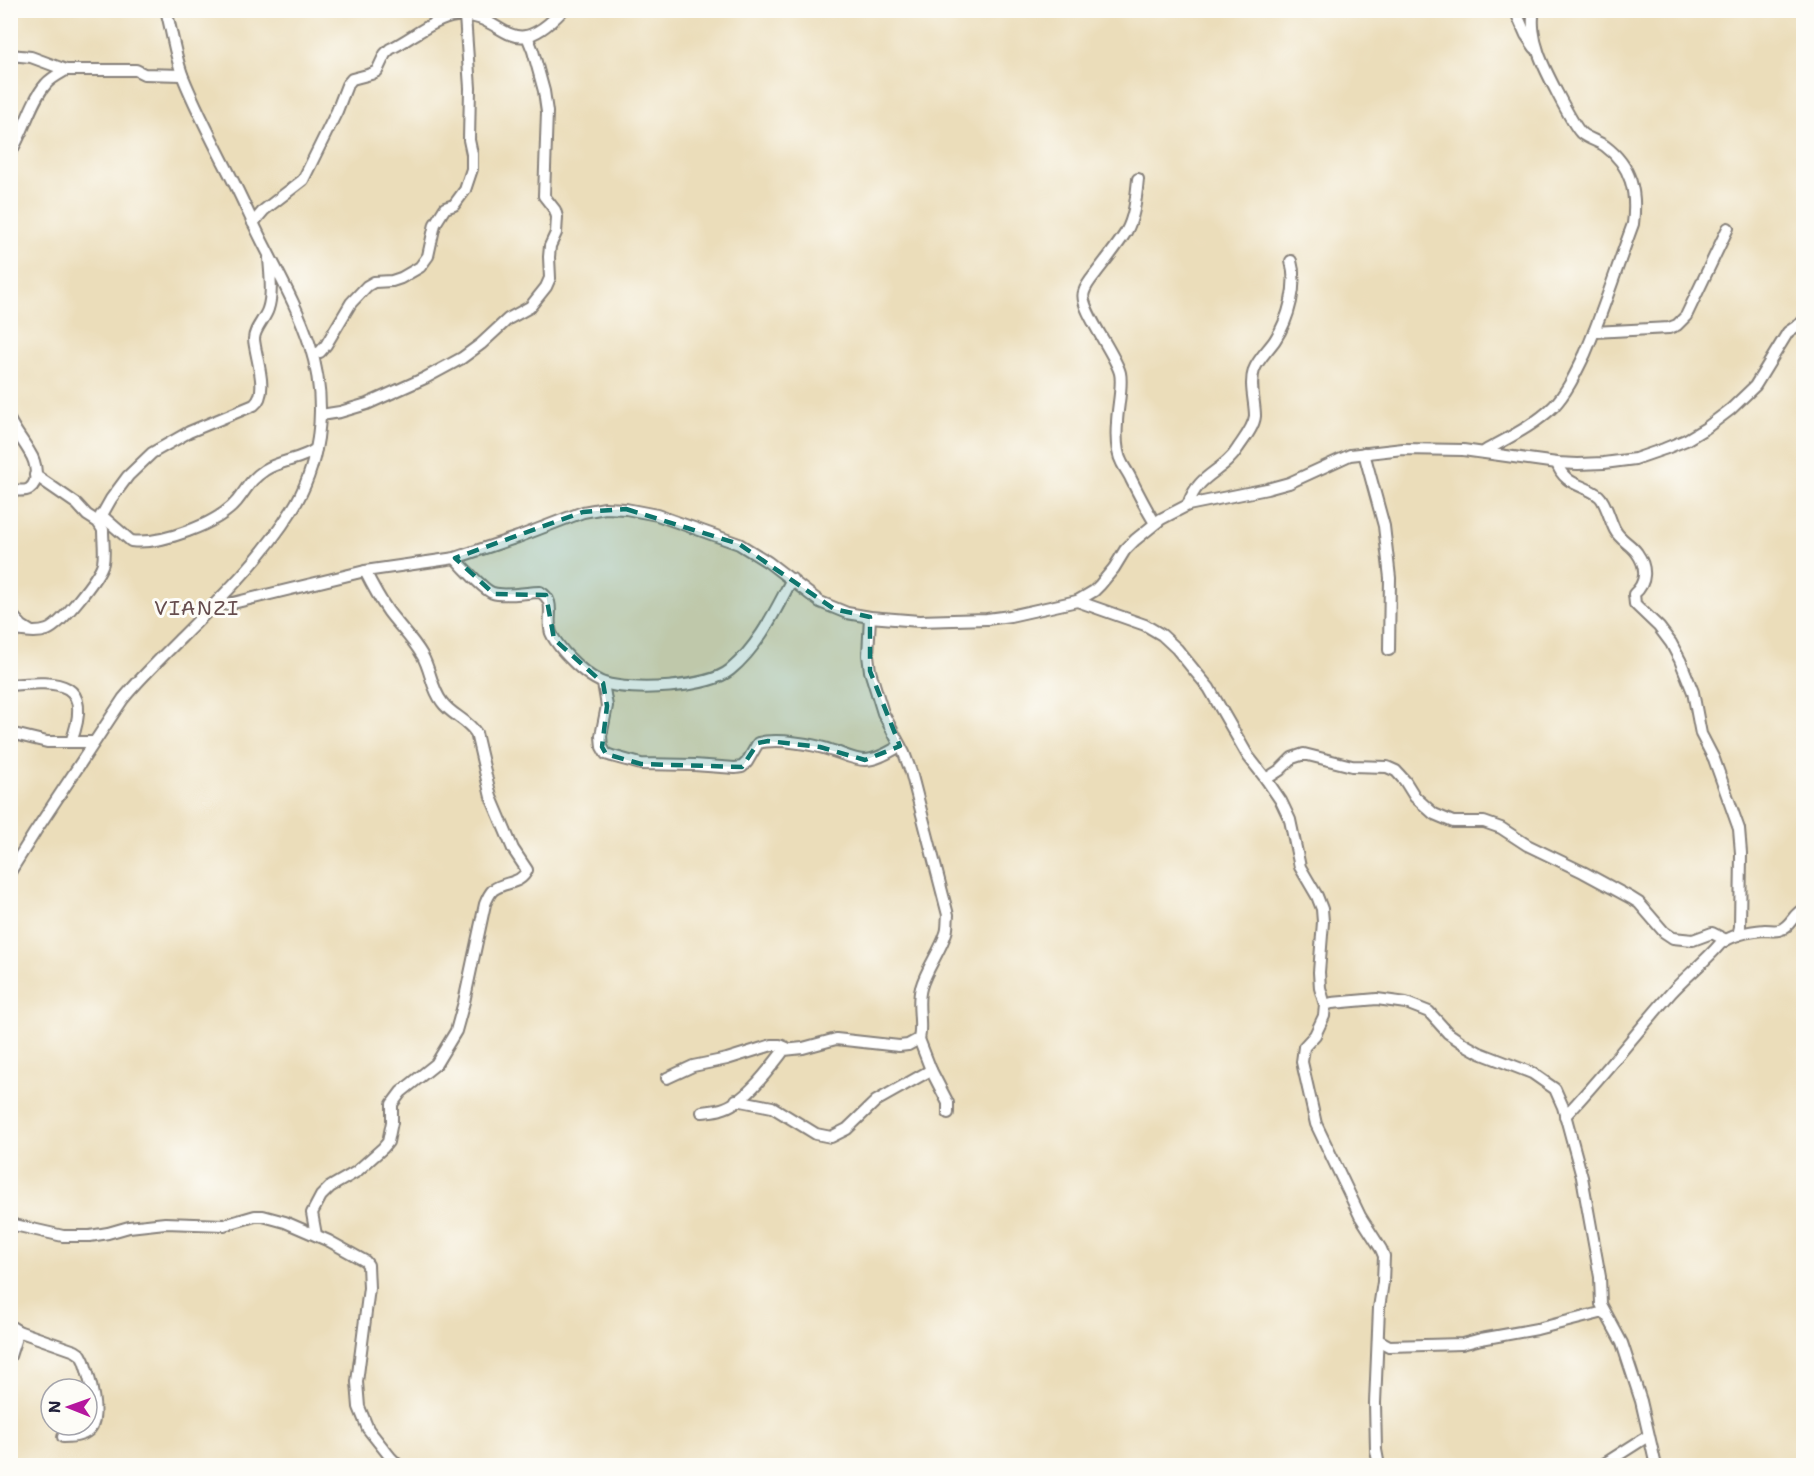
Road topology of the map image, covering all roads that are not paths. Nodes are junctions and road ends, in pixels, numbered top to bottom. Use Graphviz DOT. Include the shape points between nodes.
graph roads {
  1 [pos="166,10"];
  2 [pos="563,10"];
  3 [pos="1515,10"];
  4 [pos="1534,10"];
  5 [pos="465,16"];
  6 [pos="527,36"];
  7 [pos="1538,51"];
  8 [pos="10,55"];
  9 [pos="66,70"];
  10 [pos="182,75"];
  11 [pos="10,153"];
  12 [pos="1138,179"];
  13 [pos="253,223"];
  14 [pos="1728,228"];
  15 [pos="269,254"];
  16 [pos="1291,261"];
  17 [pos="1803,321"];
  18 [pos="1594,332"];
  19 [pos="313,354"];
  20 [pos="321,415"];
  21 [pos="10,421"];
  22 [pos="316,449"];
  23 [pos="1485,451"];
  24 [pos="1364,453"];
  25 [pos="1557,463"];
  26 [pos="35,475"];
  27 [pos="10,490"];
  28 [pos="1188,505"];
  29 [pos="99,519"];
  30 [pos="1155,523"];
  31 [pos="454,558"];
  32 [pos="365,571"];
  33 [pos="792,579"];
  34 [pos="1077,601"];
  35 [pos="213,606"];
  36 [pos="10,613"];
  37 [pos="870,617"];
  38 [pos="10,629"];
  39 [pos="30,632"];
  40 [pos="1389,651"];
  41 [pos="603,682"];
  42 [pos="10,685"];
  43 [pos="10,733"];
  44 [pos="70,742"];
  45 [pos="94,742"];
  46 [pos="900,746"];
  47 [pos="1266,779"];
  48 [pos="10,872"];
  49 [pos="1803,909"];
  50 [pos="1738,935"];
  51 [pos="1726,940"];
  52 [pos="1325,1005"];
  53 [pos="920,1039"];
  54 [pos="787,1048"];
  55 [pos="931,1070"];
  56 [pos="667,1078"];
  57 [pos="736,1100"];
  58 [pos="702,1112"];
  59 [pos="948,1113"];
  60 [pos="1565,1116"];
  61 [pos="10,1224"];
  62 [pos="316,1235"];
  63 [pos="1604,1312"];
  64 [pos="14,1328"];
  65 [pos="1378,1340"];
  66 [pos="10,1356"];
  67 [pos="88,1377"];
  68 [pos="1648,1436"];
  69 [pos="10,1461"];
  70 [pos="11,1466"];
  71 [pos="399,1466"];
  72 [pos="1379,1466"];
  73 [pos="1600,1466"];
  74 [pos="1656,1466"];
  1 -- 10 [label="street"];
  2 -- 6 [label="street" via="537,33"];
  3 -- 7 [label="street"];
  4 -- 7 [label="street"];
  5 -- 6 [label="street" via="510,35"];
  5 -- 13 [label="street" via="432,25 390,49 377,71 352,79 303,180"];
  5 -- 19 [label="street" via="472,169 465,190 457,203 445,208 435,224 428,255 420,267 401,278 367,286 351,303 326,345"];
  6 -- 20 [label="street" via="547,112 544,196 557,217 546,287 530,307 508,319 462,358 367,404"];
  7 -- 18 [label="street" via="1574,124 1582,134 1605,145 1623,164 1633,189 1633,224"];
  8 -- 9 [label="street" via="31,57"];
  9 -- 10 [label="street" via="136,70 144,74"];
  9 -- 11 [label="street" via="46,84"];
  10 -- 13 [label="street"];
  12 -- 30 [label="street" via="1128,228 1090,281 1083,300 1120,373 1116,426 1121,462"];
  13 -- 15 [label="street"];
  14 -- 18 [label="street" via="1686,316 1677,325"];
  15 -- 19 [label="street"];
  15 -- 29 [label="street" via="270,300 254,335 260,401 152,453 128,476"];
  16 -- 28 [label="street" via="1293,275 1285,322 1255,368 1253,425 1230,459 1197,485"];
  17 -- 25 [label="street" via="1788,332 1755,386 1731,409 1686,440 1635,459 1578,465"];
  18 -- 23 [label="street" via="1574,378 1554,406"];
  19 -- 20 [label="street"];
  20 -- 22 [label="street"];
  21 -- 26 [label="street" via="31,454"];
  22 -- 29 [label="street" via="265,470 215,518 183,532 149,541 130,541"];
  22 -- 35 [label="street" via="312,469 293,508 264,551"];
  23 -- 24 [label="street" via="1403,449"];
  23 -- 25 [label="street"];
  24 -- 28 [label="street" via="1342,458 1278,486"];
  24 -- 40 [label="street" via="1384,526 1390,578"];
  25 -- 50 [label="street" via="1565,477 1598,495 1616,532 1637,552 1644,576 1643,585 1634,594 1635,604 1671,643 1693,692 1701,734 1739,829"];
  26 -- 27 [label="street" via="30,489"];
  26 -- 29 [label="street" via="87,515"];
  28 -- 30 [label="street"];
  29 -- 39 [label="street" via="103,530 101,569 56,626"];
  30 -- 34 [label="street" via="1125,550 1094,591"];
  31 -- 32 [label="street"];
  31 -- 33 [label="street" via="583,512 626,509 657,515 740,544"];
  31 -- 41 [label="street" via="494,594 546,595 554,639 578,665"];
  32 -- 35 [label="street"];
  32 -- 62 [label="street" via="377,595 420,652 441,702 476,733 491,797 513,849 527,870 522,878 490,893 456,1030 436,1064 392,1104 388,1142 356,1172 321,1196 312,1213"];
  33 -- 37 [label="street" via="834,609"];
  33 -- 41 [label="street" via="767,626 728,672 705,682 675,686 620,686"];
  34 -- 37 [label="street" via="987,619 919,621"];
  34 -- 47 [label="street" via="1145,625 1177,649 1209,688 1248,756"];
  35 -- 45 [label="street" via="139,680"];
  36 -- 39 [label="street"];
  37 -- 46 [label="street" via="870,671"];
  38 -- 39 [label="street"];
  41 -- 46 [label="street" via="608,706 602,747 606,754 626,762 742,767 758,743 768,741 820,747 865,760"];
  42 -- 44 [label="street" via="53,684 69,689 77,697 79,713"];
  43 -- 44 [label="street" via="47,742"];
  44 -- 45 [label="street"];
  45 -- 48 [label="street"];
  46 -- 53 [label="street" via="915,784 948,915 947,932 921,988"];
  47 -- 51 [label="street" via="1292,758 1304,754 1352,766 1387,766 1434,814 1453,822 1484,822 1501,828 1640,903 1672,938 1693,940 1712,933"];
  47 -- 52 [label="street" via="1290,820 1300,867 1322,909 1319,972"];
  49 -- 50 [label="street" via="1782,929"];
  50 -- 51 [label="street"];
  51 -- 60 [label="street" via="1671,993"];
  52 -- 60 [label="street" via="1377,999 1406,1003 1429,1012 1464,1044 1548,1082 1559,1096"];
  52 -- 65 [label="street" via="1321,1025 1304,1047 1302,1062 1316,1124 1360,1216 1384,1256"];
  53 -- 54 [label="street" via="899,1046 836,1039"];
  53 -- 55 [label="street"];
  54 -- 56 [label="street" via="772,1045 693,1066"];
  54 -- 57 [label="street" via="762,1078"];
  55 -- 57 [label="street" via="876,1101 847,1129 831,1137 816,1134 772,1107"];
  55 -- 59 [label="street" via="948,1103"];
  57 -- 58 [label="street" via="722,1109"];
  60 -- 63 [label="street" via="1582,1177"];
  61 -- 62 [label="street" via="63,1236 90,1236 129,1227 165,1223 224,1225 263,1216"];
  62 -- 71 [label="street" via="368,1265 357,1399 368,1429"];
  63 -- 65 [label="street" via="1462,1344 1389,1346"];
  63 -- 68 [label="street" via="1622,1343"];
  64 -- 66 [label="street"];
  64 -- 67 [label="street" via="75,1351 84,1361"];
  65 -- 72 [label="street" via="1375,1403"];
  68 -- 73 [label="street"];
  68 -- 74 [label="street"];
  69 -- 70 [label="street"];
}
